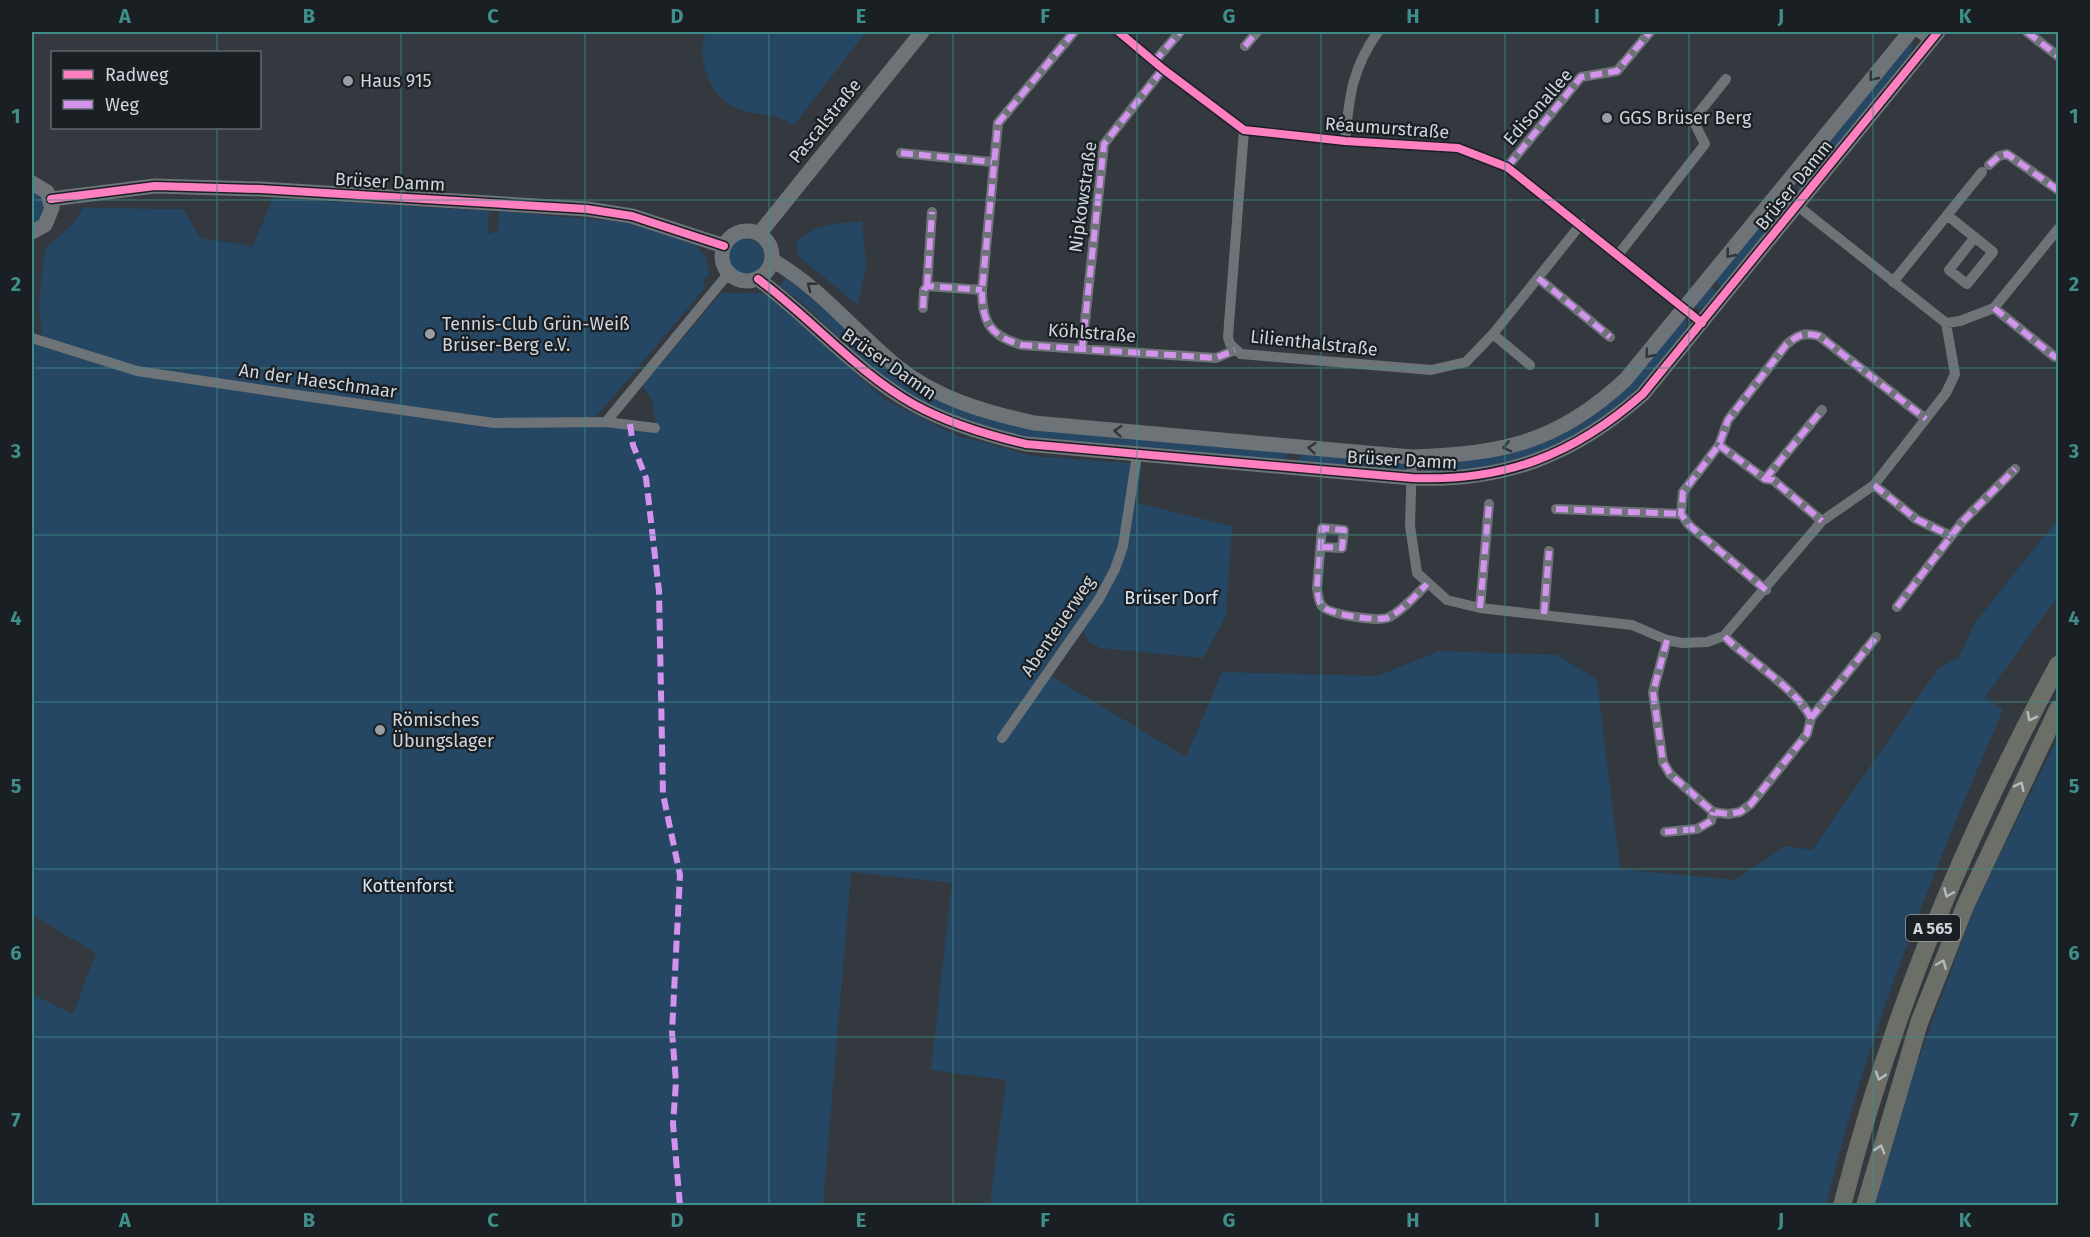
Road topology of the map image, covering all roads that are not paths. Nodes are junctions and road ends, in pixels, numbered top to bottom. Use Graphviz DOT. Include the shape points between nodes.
graph roads {
  1 [pos="922,32"];
  2 [pos="1074,32"];
  3 [pos="1119,32"];
  4 [pos="1180,32"];
  5 [pos="1257,32"];
  6 [pos="1377,32"];
  7 [pos="1650,32"];
  8 [pos="1910,32"];
  9 [pos="2027,32"];
  10 [pos="1929,35"];
  11 [pos="1245,46"];
  12 [pos="2058,56"];
  13 [pos="1159,66"];
  14 [pos="1726,79"];
  15 [pos="1244,130"];
  16 [pos="1345,141"];
  17 [pos="901,153"];
  18 [pos="993,162"];
  19 [pos="1507,167"];
  20 [pos="32,183"];
  21 [pos="2058,190"];
  22 [pos="1780,192"];
  23 [pos="51,199"];
  24 [pos="1797,206"];
  25 [pos="932,212"];
  26 [pos="1947,215"];
  27 [pos="1581,224"];
  28 [pos="2058,229"];
  29 [pos="32,232"];
  30 [pos="759,234"];
  31 [pos="1975,237"];
  32 [pos="723,246"];
  33 [pos="1618,255"];
  34 [pos="772,260"];
  35 [pos="728,274"];
  36 [pos="1538,278"];
  37 [pos="758,279"];
  38 [pos="1893,282"];
  39 [pos="927,286"];
  40 [pos="982,290"];
  41 [pos="923,308"];
  42 [pos="1994,308"];
  43 [pos="1685,309"];
  44 [pos="1702,323"];
  45 [pos="1946,323"];
  46 [pos="1493,334"];
  47 [pos="1610,337"];
  48 [pos="32,338"];
  49 [pos="1082,349"];
  50 [pos="1235,350"];
  51 [pos="2058,357"];
  52 [pos="1530,365"];
  53 [pos="1822,410"];
  54 [pos="1926,419"];
  55 [pos="606,422"];
  56 [pos="655,428"];
  57 [pos="1719,446"];
  58 [pos="1137,455"];
  59 [pos="1412,457"];
  60 [pos="2015,469"];
  61 [pos="1412,478"];
  62 [pos="1765,479"];
  63 [pos="1874,485"];
  64 [pos="1489,504"];
  65 [pos="1556,508"];
  66 [pos="1681,514"];
  67 [pos="1822,521"];
  68 [pos="1951,536"];
  69 [pos="1321,547"];
  70 [pos="1549,551"];
  71 [pos="1427,584"];
  72 [pos="1766,590"];
  73 [pos="1897,607"];
  74 [pos="1480,608"];
  75 [pos="1544,614"];
  76 [pos="1724,636"];
  77 [pos="1876,637"];
  78 [pos="1667,640"];
  79 [pos="2058,665"];
  80 [pos="2058,709"];
  81 [pos="1811,718"];
  82 [pos="1002,738"];
  83 [pos="1713,812"];
  84 [pos="1665,832"];
  85 [pos="1842,1206"];
  86 [pos="1865,1206"];
  1 -- 30 [label="street, Pascalstraße"];
  2 -- 18 [label="street, Köhlstraße" via="998,123"];
  3 -- 13 [label="street"];
  4 -- 13 [label="street"];
  5 -- 11 [label="street"];
  6 -- 16 [label="street" via="1360,58 1350,89"];
  7 -- 19 [label="street, Edisonallee" via="1617,71 1581,76"];
  8 -- 22 [label="street, Brüser Damm, one-way"];
  9 -- 12 [label="street"];
  10 -- 24 [label="street, Brüser Damm"];
  13 -- 15 [label="street"];
  13 -- 49 [label="street, Nipkowstraße" via="1104,144"];
  14 -- 33 [label="street" via="1693,120 1705,144"];
  15 -- 16 [label="street, Réaumurstraße"];
  15 -- 50 [label="street, Lilienthalstraße" via="1228,337"];
  16 -- 19 [label="street, Réaumurstraße" via="1458,148"];
  17 -- 18 [label="street"];
  18 -- 40 [label="street, Köhlstraße"];
  19 -- 27 [label="street, Réaumurstraße"];
  20 -- 23 [label="street"];
  21 -- 26 [label="street" via="2007,154 1985,169"];
  22 -- 24 [label="street"];
  22 -- 43 [label="street, Brüser Damm, one-way"];
  23 -- 29 [label="street" via="50,217"];
  23 -- 32 [label="street, Brüser Damm" via="154,186 587,209 632,216"];
  24 -- 38 [label="street"];
  24 -- 44 [label="street, Brüser Damm"];
  25 -- 39 [label="street"];
  26 -- 31 [label="street"];
  26 -- 38 [label="street"];
  27 -- 33 [label="street, Réaumurstraße"];
  27 -- 36 [label="street, Lilienthalstraße"];
  28 -- 42 [label="street"];
  30 -- 32 [label="street" via="735,234"];
  30 -- 34 [label="street, Brüser Damm" via="770,245"];
  32 -- 35 [label="street" via="722,260"];
  33 -- 43 [label="street, Réaumurstraße"];
  34 -- 37 [label="street" via="768,271"];
  59 -- 34 [label="street, Brüser Damm, one-way" via="1034,423 979,411 928,387 896,366 819,293"];
  35 -- 37 [label="street" via="742,282"];
  35 -- 55 [label="street"];
  36 -- 46 [label="street, Lilienthalstraße"];
  36 -- 47 [label="street"];
  37 -- 58 [label="street, Brüser Damm" via="873,375 914,404 971,431 1026,444"];
  38 -- 45 [label="street"];
  39 -- 40 [label="street"];
  39 -- 41 [label="street"];
  40 -- 49 [label="street, Köhlstraße" via="983,314 1005,340"];
  42 -- 45 [label="street"];
  42 -- 51 [label="street"];
  43 -- 44 [label="street, Réaumurstraße"];
  43 -- 59 [label="street, Brüser Damm, one-way" via="1626,380 1561,426 1502,449 1470,455"];
  44 -- 61 [label="street, Brüser Damm" via="1643,394 1568,448 1505,472 1444,480"];
  45 -- 54 [label="street" via="1955,375"];
  46 -- 50 [label="street, Lilienthalstraße" via="1466,362 1431,370 1249,356"];
  46 -- 52 [label="street"];
  48 -- 55 [label="street, An der Haeschmaar" via="158,375 494,423"];
  49 -- 50 [label="street, Köhlstraße" via="1216,358"];
  53 -- 62 [label="street"];
  54 -- 57 [label="street" via="1830,343 1819,336 1804,334 1786,345 1728,420"];
  54 -- 63 [label="street"];
  55 -- 56 [label="street, An der Haeschmaar"];
  57 -- 62 [label="street"];
  57 -- 66 [label="street" via="1683,492"];
  58 -- 61 [label="street, Brüser Damm"];
  58 -- 82 [label="street, Abenteuerweg" via="1123,546 1115,568 1099,598"];
  59 -- 61 [label="street"];
  60 -- 68 [label="street"];
  61 -- 71 [label="street" via="1411,548 1417,573"];
  62 -- 67 [label="street" via="1773,480"];
  63 -- 67 [label="street"];
  63 -- 68 [label="street" via="1916,519"];
  64 -- 74 [label="street"];
  65 -- 66 [label="street"];
  66 -- 72 [label="street"];
  67 -- 72 [label="street"];
  68 -- 73 [label="street"];
  69 -- 71 [label="street" via="1318,596 1330,611 1389,617"];
  70 -- 75 [label="street"];
  71 -- 74 [label="street" via="1447,600"];
  72 -- 76 [label="street"];
  74 -- 75 [label="street"];
  75 -- 78 [label="street" via="1632,625"];
  76 -- 78 [label="street" via="1693,644"];
  76 -- 81 [label="street" via="1798,699"];
  77 -- 81 [label="street"];
  78 -- 83 [label="street" via="1653,692 1663,762 1670,774"];
  79 -- 85 [label="highway, A 565, one-way" via="1991,794 1907,992"];
  86 -- 80 [label="highway, A 565, one-way" via="1919,1023 1966,904"];
  81 -- 83 [label="street" via="1807,735 1751,804 1740,812"];
  83 -- 84 [label="street" via="1711,821 1697,829"];
}
